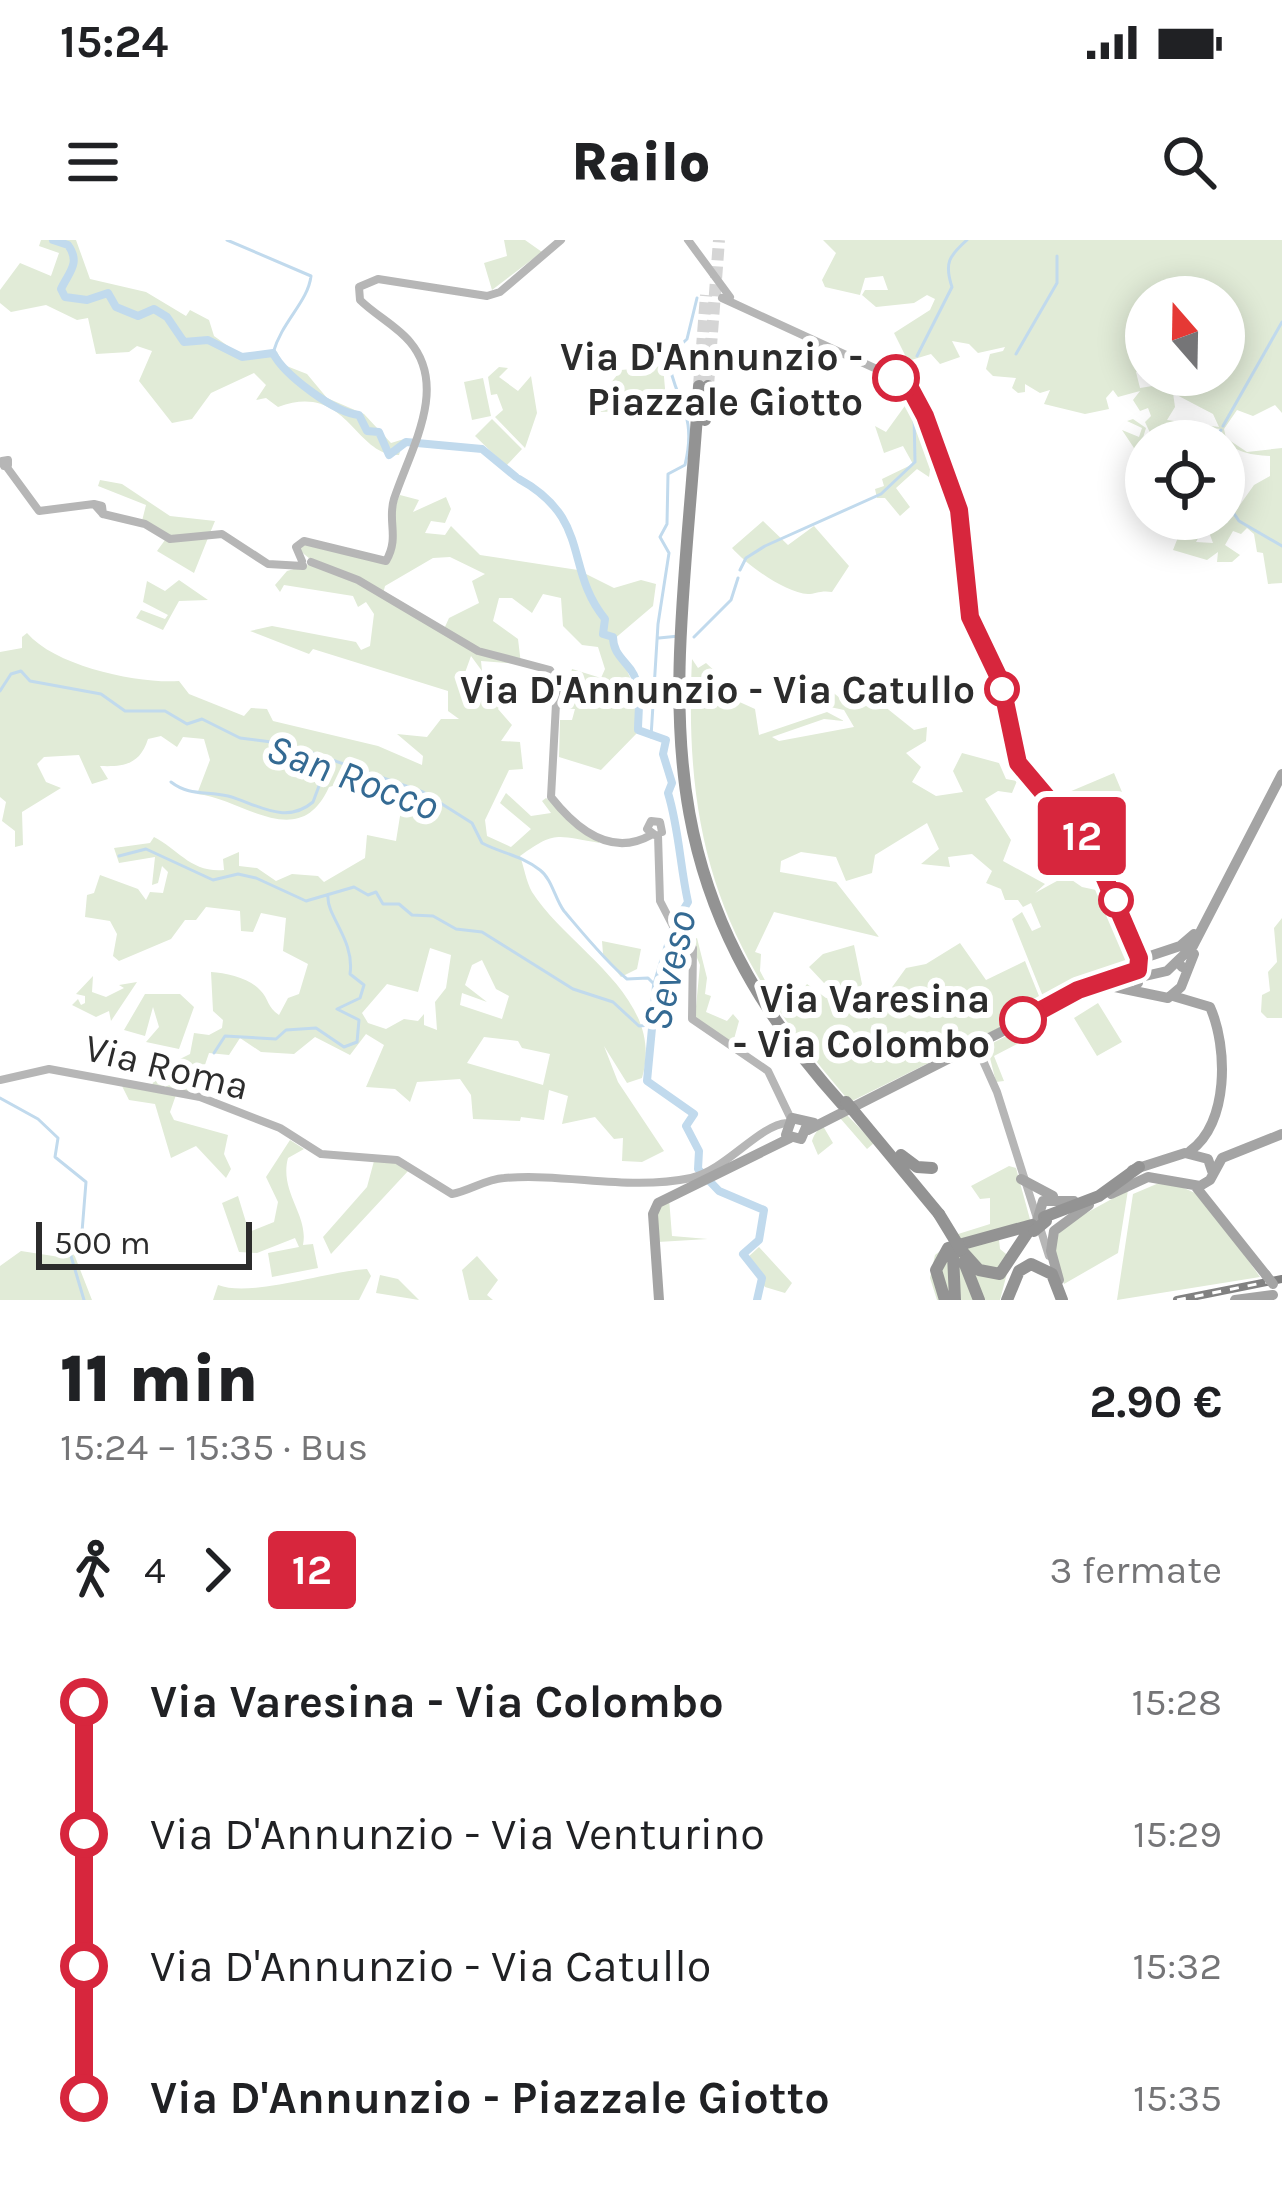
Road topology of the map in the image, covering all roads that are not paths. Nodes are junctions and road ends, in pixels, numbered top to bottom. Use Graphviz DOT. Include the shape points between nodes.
graph roads {
  1 [pos="561,240"];
  2 [pos="688,240"];
  3 [pos="704,386"];
  4 [pos="5,465"];
  5 [pos="305,563"];
  6 [pos="1282,774"];
  7 [pos="1232,869"];
  8 [pos="1135,944"];
  9 [pos="1157,954"];
  10 [pos="1181,970"];
  11 [pos="1139,978"];
  12 [pos="1173,996"];
  13 [pos="1193,998"];
  14 [pos="1047,1008"];
  15 [pos="979,1050"];
  16 [pos="0,1080"];
  17 [pos="780,1090"];
  18 [pos="847,1107"];
  19 [pos="797,1124"];
  20 [pos="1282,1133"];
  21 [pos="1202,1142"];
  22 [pos="1183,1154"];
  23 [pos="1211,1165"];
  24 [pos="1139,1167"];
  25 [pos="932,1168"];
  26 [pos="703,1176"];
  27 [pos="1175,1178"];
  28 [pos="1022,1179"];
  29 [pos="1196,1187"];
  30 [pos="1211,1200"];
  31 [pos="1074,1202"];
  32 [pos="1094,1202"];
  33 [pos="1036,1226"];
  34 [pos="957,1252"];
  35 [pos="1273,1291"];
  36 [pos="1062,1296"];
  37 [pos="659,1300"];
  38 [pos="944,1300"];
  39 [pos="955,1300"];
  40 [pos="977,1300"];
  41 [pos="1005,1300"];
  42 [pos="1235,1300"];
  1 -- 5 [label="street" via="500,292 483,296 378,278 359,286 360,300 409,340 428,376 428,406 392,503 397,533 386,560 304,542 296,548"];
  2 -- 8 [label="street" via="728,298 910,388 959,510 970,617 1001,682 1018,763 1094,853"];
  3 -- 18 [label="highway" via="679,713 687,816 734,956 766,1012"];
  4 -- 5 [label="street" via="43,512 99,510 175,540 222,534 274,566"];
  5 -- 17 [label="street" via="358,580 478,651 550,670 557,685 551,797 606,844 630,846 653,834 665,921 686,949 694,1022 763,1068"];
  6 -- 7 [label="main road"];
  7 -- 9 [label="main road" via="1194,934"];
  7 -- 10 [label="main road"];
  7 -- 14 [label="main road" via="1174,968 1092,987"];
  8 -- 9 [label="street"];
  8 -- 11 [label="street"];
  9 -- 10 [label="main road"];
  9 -- 11 [label="main road"];
  10 -- 12 [label="main road"];
  10 -- 13 [label="main road"];
  11 -- 12 [label="main road" via="1159,1000"];
  11 -- 14 [label="main road"];
  11 -- 14 [label="main road" via="1094,983"];
  12 -- 13 [label="main road"];
  13 -- 21 [label="main road" via="1213,1012 1220,1060 1218,1099"];
  14 -- 15 [label="main road"];
  15 -- 19 [label="main road"];
  15 -- 28 [label="street"];
  16 -- 26 [label="street, Via Roma" via="53,1070 200,1097 280,1128 321,1154 397,1160 446,1194 500,1178 579,1176 620,1185"];
  17 -- 19 [label="street"];
  17 -- 19 [label="street" via="802,1115"];
  18 -- 25 [label="highway" via="912,1164"];
  18 -- 34 [label="highway, bridge" via="937,1215"];
  19 -- 26 [label="main road"];
  19 -- 26 [label="street, Via Roma" via="770,1126"];
  20 -- 23 [label="main road"];
  21 -- 22 [label="main road"];
  21 -- 23 [label="main road"];
  22 -- 23 [label="main road"];
  22 -- 24 [label="main road"];
  22 -- 27 [label="main road" via="1171,1166"];
  23 -- 29 [label="main road"];
  23 -- 30 [label="main road"];
  24 -- 31 [label="main road"];
  24 -- 33 [label="highway" via="1104,1194"];
  26 -- 37 [label="main road" via="654,1209"];
  27 -- 29 [label="main road"];
  27 -- 32 [label="main road" via="1135,1180"];
  28 -- 31 [label="main road"];
  28 -- 33 [label="street"];
  29 -- 30 [label="main road"];
  30 -- 35 [label="main road"];
  31 -- 33 [label="main road" via="1043,1201"];
  32 -- 33 [label="highway"];
  32 -- 36 [label="main road" via="1054,1231"];
  33 -- 34 [label="highway" via="1000,1274 983,1273"];
  33 -- 36 [label="street"];
  33 -- 38 [label="highway" via="948,1248 936,1270"];
  33 -- 41 [label="highway"];
  34 -- 39 [label="highway"];
  34 -- 40 [label="highway"];
  35 -- 42 [label="main road"];
  36 -- 41 [label="highway" via="1052,1274 1031,1264 1019,1270"];
}
